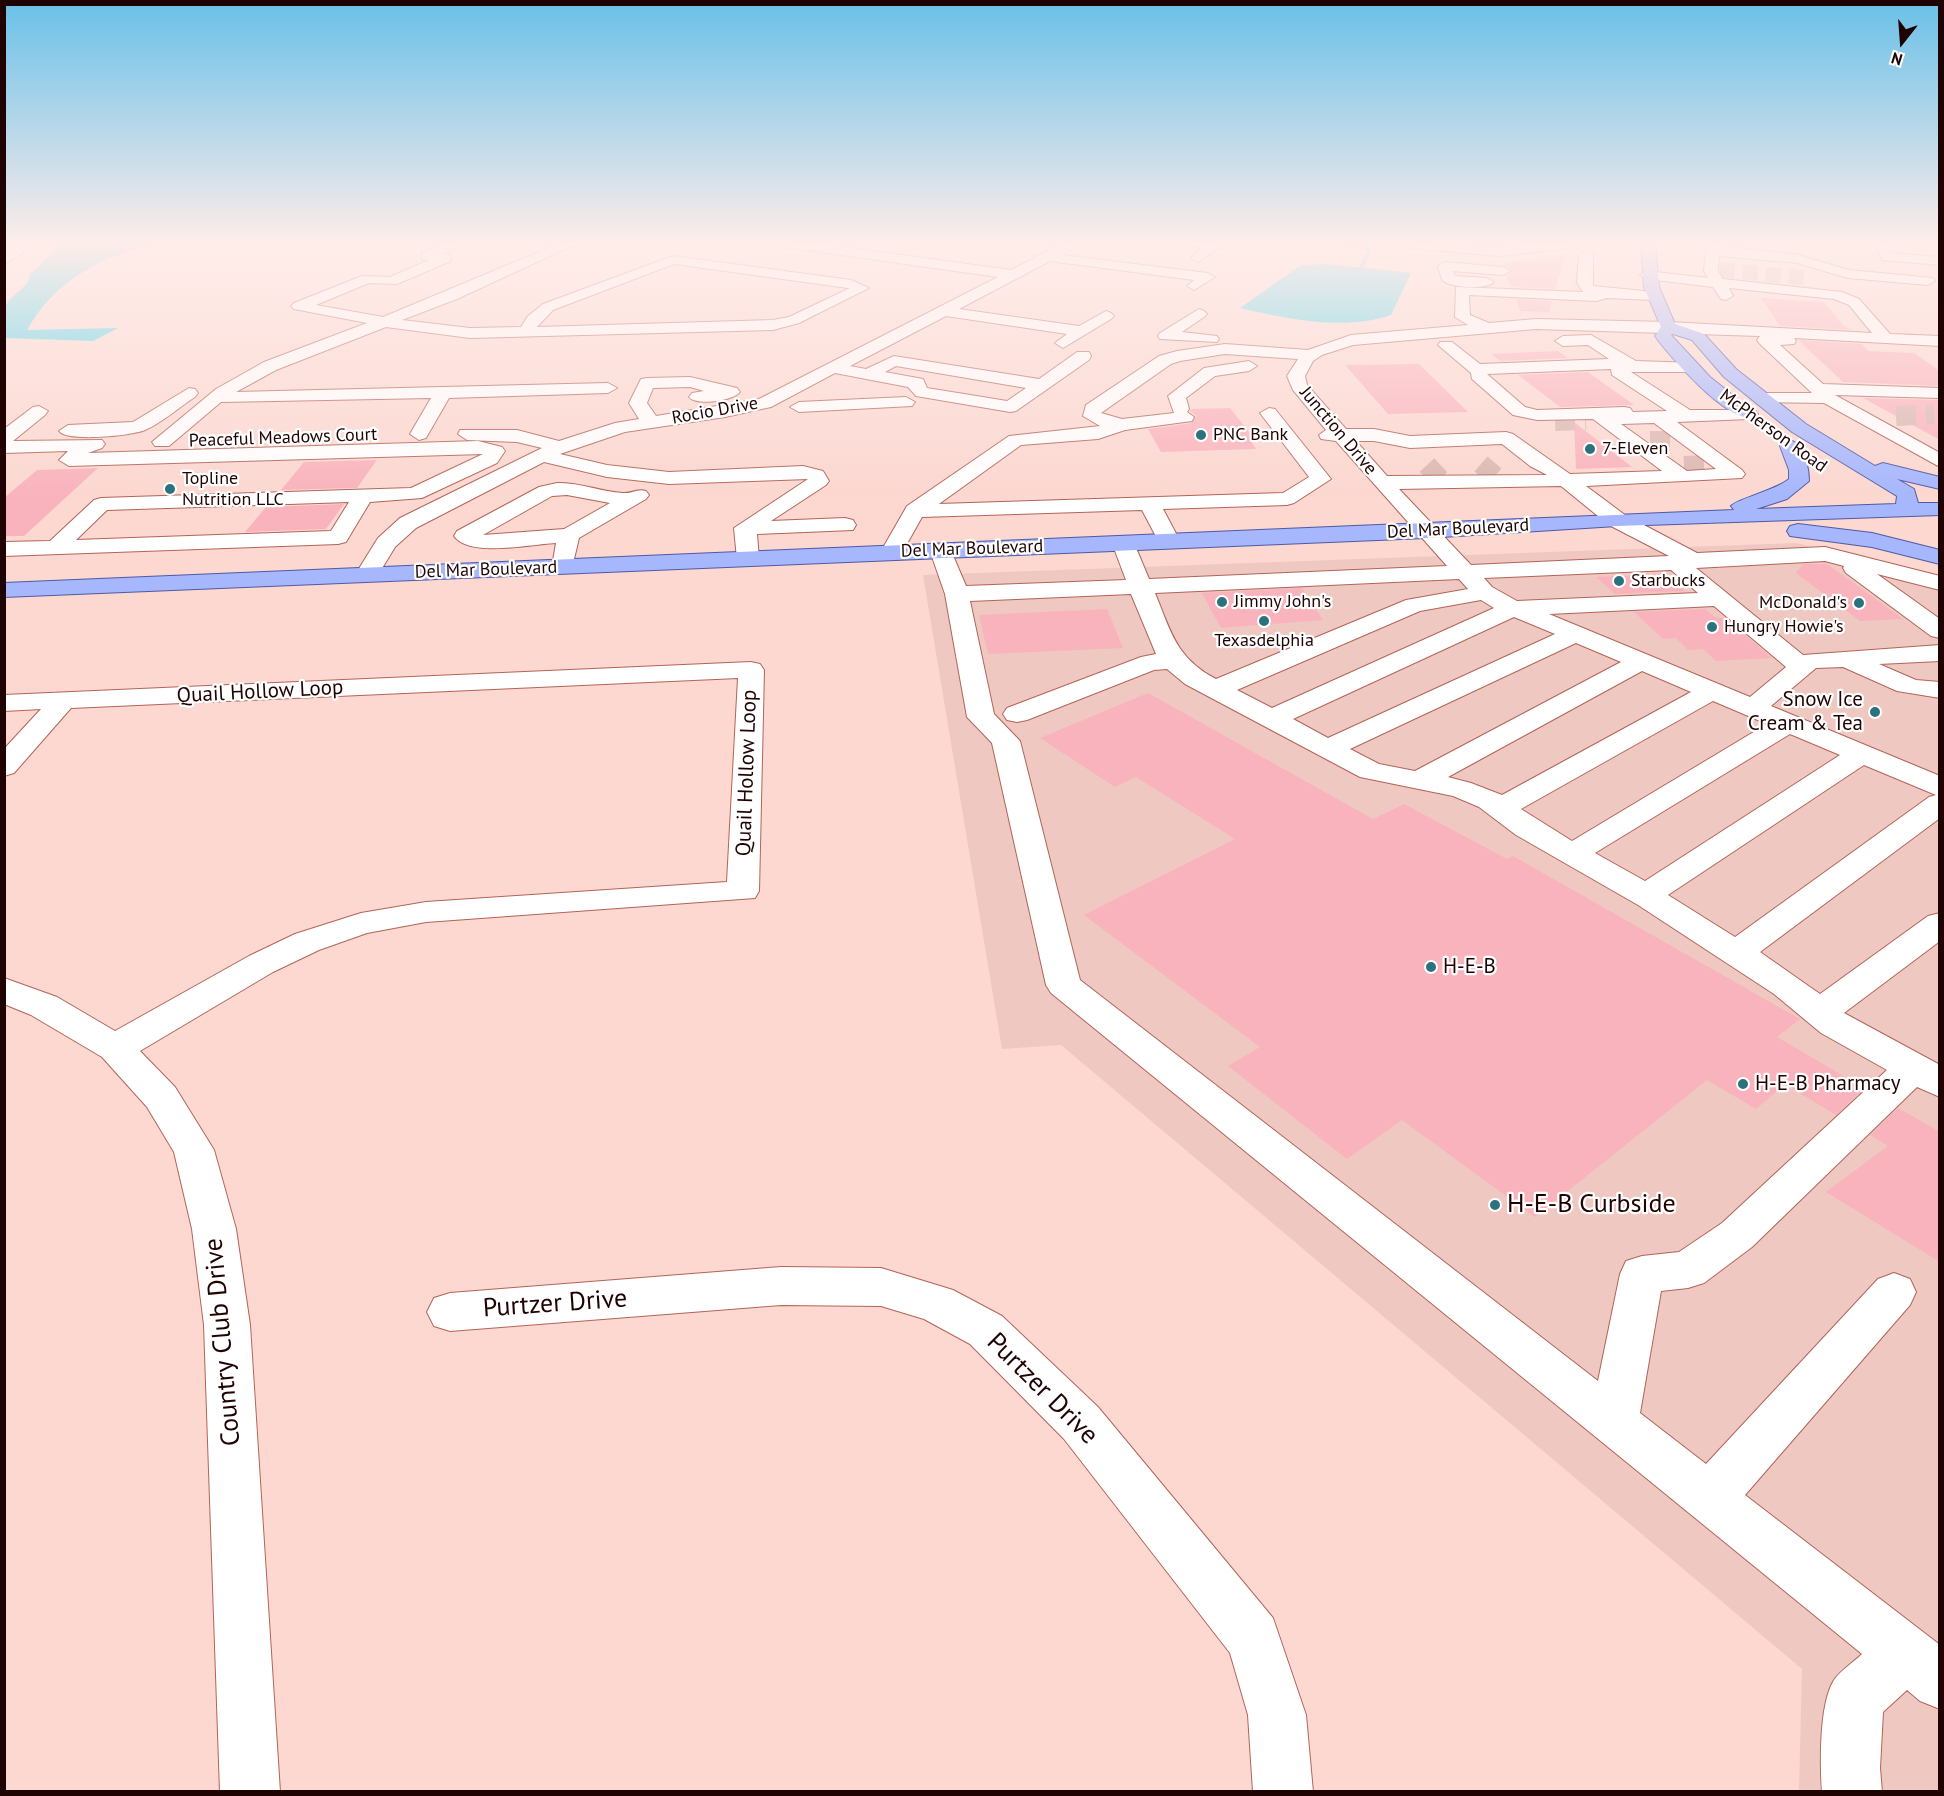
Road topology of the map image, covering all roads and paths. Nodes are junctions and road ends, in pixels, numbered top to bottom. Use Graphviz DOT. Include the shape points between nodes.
graph roads {
  1 [pos="1669,327"];
  2 [pos="366,328"];
  3 [pos="425,328"];
  4 [pos="528,328"];
  5 [pos="674,328"];
  6 [pos="926,328"];
  7 [pos="1054,328"];
  8 [pos="1088,328"];
  9 [pos="1178,328"];
  10 [pos="1486,328"];
  11 [pos="1671,328"];
  12 [pos="1747,328"];
  13 [pos="1797,328"];
  14 [pos="1876,328"];
  15 [pos="526,332"];
  16 [pos="1082,332"];
  17 [pos="1427,332"];
  18 [pos="1886,339"];
  19 [pos="1766,340"];
  20 [pos="1940,341"];
  21 [pos="1544,342"];
  22 [pos="1510,343"];
  23 [pos="1446,345"];
  24 [pos="1058,346"];
  25 [pos="1319,351"];
  26 [pos="1940,351"];
  27 [pos="1083,356"];
  28 [pos="1626,367"];
  29 [pos="1691,367"];
  30 [pos="1299,368"];
  31 [pos="834,369"];
  32 [pos="868,374"];
  33 [pos="805,384"];
  34 [pos="1042,385"];
  35 [pos="234,387"];
  36 [pos="608,388"];
  37 [pos="488,391"];
  38 [pos="443,393"];
  39 [pos="1940,393"];
  40 [pos="217,397"];
  41 [pos="1761,398"];
  42 [pos="1829,398"];
  43 [pos="906,402"];
  44 [pos="638,403"];
  45 [pos="1940,405"];
  46 [pos="799,407"];
  47 [pos="480,409"];
  48 [pos="39,411"];
  49 [pos="1269,414"];
  50 [pos="1749,414"];
  51 [pos="1896,416"];
  52 [pos="1860,417"];
  53 [pos="992,418"];
  54 [pos="650,421"];
  55 [pos="1555,421"];
  56 [pos="1122,425"];
  57 [pos="1521,432"];
  58 [pos="419,434"];
  59 [pos="1341,435"];
  60 [pos="1776,436"];
  61 [pos="1287,437"];
  62 [pos="1454,440"];
  63 [pos="12,441"];
  64 [pos="1663,441"];
  65 [pos="162,442"];
  66 [pos="363,443"];
  67 [pos="87,444"];
  68 [pos="1834,449"];
  69 [pos="1412,451"];
  70 [pos="551,452"];
  71 [pos="1474,458"];
  72 [pos="1940,461"];
  73 [pos="1819,465"];
  74 [pos="4,466"];
  75 [pos="607,471"];
  76 [pos="1560,476"];
  77 [pos="669,478"];
  78 [pos="1381,482"];
  79 [pos="1435,482"];
  80 [pos="1940,483"];
  81 [pos="364,495"];
  82 [pos="1867,496"];
  83 [pos="236,500"];
  84 [pos="629,501"];
  85 [pos="1149,503"];
  86 [pos="1940,509"];
  87 [pos="1907,510"];
  88 [pos="915,512"];
  89 [pos="1694,519"];
  90 [pos="1617,520"];
  91 [pos="844,525"];
  92 [pos="745,528"];
  93 [pos="1940,529"];
  94 [pos="1426,531"];
  95 [pos="465,536"];
  96 [pos="569,536"];
  97 [pos="1169,541"];
  98 [pos="201,542"];
  99 [pos="1123,543"];
  100 [pos="56,547"];
  101 [pos="4,549"];
  102 [pos="941,551"];
  103 [pos="891,553"];
  104 [pos="1940,557"];
  105 [pos="1841,558"];
  106 [pos="748,559"];
  107 [pos="1686,562"];
  108 [pos="563,567"];
  109 [pos="1462,571"];
  110 [pos="367,575"];
  111 [pos="1940,583"];
  112 [pos="1140,586"];
  113 [pos="4,590"];
  114 [pos="1484,592"];
  115 [pos="957,594"];
  116 [pos="1719,599"];
  117 [pos="1514,608"];
  118 [pos="1940,631"];
  119 [pos="1576,634"];
  120 [pos="1940,653"];
  121 [pos="1845,658"];
  122 [pos="1175,661"];
  123 [pos="1642,662"];
  124 [pos="1802,667"];
  125 [pos="1216,690"];
  126 [pos="1940,690"];
  127 [pos="1712,691"];
  128 [pos="64,700"];
  129 [pos="4,703"];
  130 [pos="1753,708"];
  131 [pos="1017,714"];
  132 [pos="1271,719"];
  133 [pos="1788,723"];
  134 [pos="1327,749"];
  135 [pos="1862,754"];
  136 [pos="4,767"];
  137 [pos="1421,780"];
  138 [pos="1940,787"];
  139 [pos="1940,803"];
  140 [pos="1501,808"];
  141 [pos="1572,854"];
  142 [pos="1646,895"];
  143 [pos="1940,924"];
  144 [pos="1736,953"];
  145 [pos="4,990"];
  146 [pos="1820,1012"];
  147 [pos="115,1048"];
  148 [pos="1932,1077"];
  149 [pos="1894,1292"];
  150 [pos="450,1312"];
  151 [pos="1614,1423"];
  152 [pos="1709,1498"];
  153 [pos="1922,1668"];
  154 [pos="250,1791"];
  155 [pos="1283,1791"];
  156 [pos="1852,1791"];
  1 -- 29 [label="main road, McPherson Road" via="1663,336"];
  2 -- 35 [label="street" via="315,347"];
  3 -- 15 [label="street"];
  4 -- 15 [label="street"];
  5 -- 15 [label="street"];
  6 -- 31 [label="street, Rocio Drive"];
  7 -- 16 [label="street"];
  8 -- 16 [label="street"];
  9 -- 25 [label="street" via="1166,336"];
  10 -- 17 [label="street"];
  11 -- 41 [label="main road, McPherson Road" via="1698,337 1730,373"];
  12 -- 19 [label="street"];
  13 -- 18 [label="street"];
  14 -- 18 [label="street"];
  16 -- 24 [label="street"];
  17 -- 23 [label="street"];
  17 -- 25 [label="street" via="1351,340"];
  18 -- 20 [label="street"];
  19 -- 26 [label="street"];
  19 -- 42 [label="street"];
  21 -- 28 [label="street" via="1591,340"];
  22 -- 23 [label="street"];
  23 -- 28 [label="street" via="1476,369"];
  25 -- 30 [label="street, Junction Drive"];
  25 -- 56 [label="street" via="1226,350 1165,360 1092,409 1092,416"];
  27 -- 34 [label="street"];
  28 -- 29 [label="street"];
  28 -- 64 [label="street"];
  28 -- 64 [label="street" via="1478,375 1519,411"];
  29 -- 50 [label="main road, McPherson Road"];
  30 -- 56 [label="street" via="1249,366 1210,372 1177,396 1183,413"];
  30 -- 59 [label="street, Junction Drive" via="1299,386"];
  31 -- 32 [label="street"];
  31 -- 33 [label="street, Rocio Drive"];
  32 -- 34 [label="street" via="894,360"];
  32 -- 34 [label="street" via="917,383 922,392 1010,407"];
  33 -- 43 [label="street"];
  33 -- 54 [label="street, Rocio Drive" via="748,408"];
  35 -- 40 [label="street"];
  35 -- 63 [label="street" via="200,385 152,419 120,430"];
  36 -- 37 [label="street"];
  37 -- 38 [label="street"];
  37 -- 47 [label="street"];
  38 -- 40 [label="street"];
  38 -- 58 [label="street"];
  39 -- 42 [label="street"];
  40 -- 65 [label="street"];
  41 -- 42 [label="street"];
  41 -- 68 [label="main road, McPherson Road"];
  42 -- 45 [label="street"];
  42 -- 52 [label="street"];
  43 -- 46 [label="street"];
  43 -- 53 [label="street"];
  44 -- 44 [label="street" via="646,383 690,382 731,392"];
  44 -- 54 [label="street"];
  48 -- 63 [label="street"];
  49 -- 61 [label="street"];
  50 -- 60 [label="main road, McPherson Road"];
  50 -- 64 [label="street"];
  51 -- 52 [label="street"];
  52 -- 72 [label="street"];
  54 -- 70 [label="street, Rocio Drive" via="600,432"];
  55 -- 57 [label="street" via="1531,422"];
  56 -- 88 [label="street" via="1098,434 1016,440"];
  57 -- 64 [label="street"];
  57 -- 76 [label="street" via="1559,464"];
  58 -- 66 [label="street, Peaceful Meadows Court"];
  58 -- 70 [label="street, Peaceful Meadows Court" via="517,436"];
  59 -- 61 [label="street"];
  59 -- 69 [label="street" via="1374,435"];
  59 -- 78 [label="street, Junction Drive"];
  60 -- 73 [label="main road, McPherson Road"];
  60 -- 89 [label="main road" via="1799,470 1799,481 1790,490 1769,499"];
  61 -- 85 [label="street" via="1321,479 1287,499"];
  62 -- 69 [label="street"];
  62 -- 71 [label="street"];
  62 -- 76 [label="street" via="1506,438"];
  63 -- 67 [label="street, Peaceful Meadows Court"];
  63 -- 74 [label="street"];
  64 -- 76 [label="street"];
  65 -- 66 [label="street, Peaceful Meadows Court"];
  65 -- 67 [label="street, Peaceful Meadows Court"];
  66 -- 67 [label="street" via="69,459"];
  66 -- 81 [label="street" via="495,451 490,459 415,494"];
  68 -- 80 [label="main road" via="1908,477"];
  68 -- 87 [label="main road, McPherson Road" via="1907,493"];
  69 -- 79 [label="street" via="1402,463"];
  70 -- 75 [label="street, Peaceful Meadows Court"];
  70 -- 110 [label="street, Rocio Drive" via="408,523 386,543"];
  75 -- 77 [label="street, Peaceful Meadows Court"];
  75 -- 95 [label="street" via="586,482 540,488 472,523"];
  76 -- 79 [label="street"];
  76 -- 90 [label="street"];
  77 -- 84 [label="street"];
  77 -- 92 [label="street, Peaceful Meadows Court" via="803,472 816,475 819,481"];
  78 -- 79 [label="street"];
  78 -- 94 [label="street, Junction Drive"];
  81 -- 83 [label="street"];
  81 -- 98 [label="street" via="338,537"];
  82 -- 87 [label="main road"];
  83 -- 98 [label="street"];
  83 -- 100 [label="street" via="101,504"];
  84 -- 95 [label="street" via="560,488 546,491"];
  84 -- 96 [label="street"];
  85 -- 88 [label="street"];
  85 -- 97 [label="street"];
  86 -- 87 [label="main road, Del Mar Boulevard"];
  87 -- 89 [label="main road, Del Mar Boulevard"];
  87 -- 93 [label="main road"];
  88 -- 103 [label="street"];
  89 -- 90 [label="main road, Del Mar Boulevard"];
  89 -- 104 [label="main road" via="1872,540"];
  90 -- 94 [label="main road, Del Mar Boulevard"];
  90 -- 107 [label="street"];
  91 -- 92 [label="street"];
  92 -- 106 [label="street"];
  94 -- 97 [label="main road, Del Mar Boulevard"];
  94 -- 109 [label="street, Junction Drive"];
  95 -- 96 [label="street" via="478,542"];
  96 -- 108 [label="street"];
  97 -- 99 [label="main road, Del Mar Boulevard"];
  98 -- 100 [label="street"];
  99 -- 102 [label="main road, Del Mar Boulevard"];
  99 -- 112 [label="street"];
  100 -- 101 [label="street"];
  102 -- 103 [label="main road, Del Mar Boulevard"];
  102 -- 115 [label="street"];
  103 -- 106 [label="main road, Del Mar Boulevard"];
  105 -- 107 [label="street" via="1825,554"];
  105 -- 111 [label="street"];
  105 -- 118 [label="street"];
  106 -- 108 [label="main road, Del Mar Boulevard"];
  107 -- 109 [label="street"];
  107 -- 116 [label="street"];
  108 -- 110 [label="main road, Del Mar Boulevard"];
  109 -- 112 [label="street"];
  109 -- 114 [label="street, Junction Drive"];
  110 -- 113 [label="main road, Del Mar Boulevard"];
  112 -- 115 [label="street"];
  112 -- 122 [label="street" via="1166,650"];
  114 -- 117 [label="street, Junction Drive"];
  114 -- 125 [label="street" via="1415,605"];
  115 -- 151 [label="street" via="981,717 1006,741 1064,986"];
  116 -- 117 [label="street"];
  116 -- 124 [label="street"];
  117 -- 119 [label="street, Junction Drive"];
  117 -- 132 [label="street"];
  119 -- 123 [label="street, Junction Drive"];
  119 -- 134 [label="street"];
  120 -- 121 [label="street"];
  121 -- 124 [label="street" via="1809,661"];
  121 -- 126 [label="street" via="1881,675 1929,691"];
  122 -- 125 [label="street"];
  122 -- 131 [label="street" via="1150,662"];
  123 -- 127 [label="street, Junction Drive"];
  123 -- 137 [label="street"];
  124 -- 130 [label="street"];
  125 -- 132 [label="street"];
  127 -- 130 [label="street, Junction Drive"];
  127 -- 140 [label="street"];
  128 -- 129 [label="street, Quail Hollow Loop"];
  128 -- 136 [label="street"];
  128 -- 147 [label="street, Quail Hollow Loop" via="751,670 743,891 426,912 361,924 307,942 261,964"];
  130 -- 133 [label="street, Junction Drive"];
  132 -- 134 [label="street"];
  133 -- 135 [label="street, Junction Drive"];
  133 -- 141 [label="street"];
  134 -- 137 [label="street" via="1370,771"];
  135 -- 138 [label="street, Junction Drive"];
  135 -- 142 [label="street"];
  137 -- 140 [label="street" via="1461,789"];
  139 -- 144 [label="street"];
  140 -- 141 [label="street"];
  141 -- 142 [label="street"];
  142 -- 144 [label="street"];
  143 -- 146 [label="street"];
  144 -- 146 [label="street"];
  145 -- 147 [label="street, Country Club Drive" via="44,1006"];
  146 -- 148 [label="street" via="1834,1024"];
  147 -- 154 [label="street, Country Club Drive" via="160,1097 194,1150 214,1229 227,1325"];
  148 -- 151 [label="street" via="1688,1270 1642,1274"];
  149 -- 152 [label="street"];
  150 -- 155 [label="street, Purtzer Drive" via="781,1286 881,1287 937,1304 986,1330 1081,1423 1253,1638 1276,1715"];
  151 -- 152 [label="street"];
  152 -- 153 [label="street"];
  153 -- 156 [label="street" via="1855,1699"];
}
